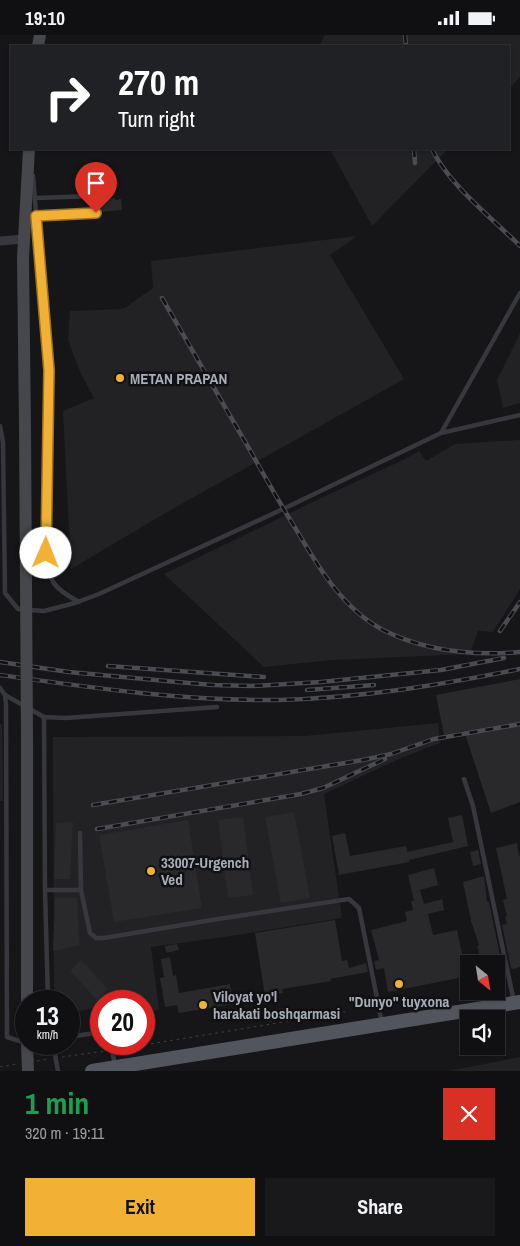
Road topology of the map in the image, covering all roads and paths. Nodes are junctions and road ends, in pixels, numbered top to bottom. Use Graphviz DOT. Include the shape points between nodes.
graph roads {
  1 [pos="30,150"];
  2 [pos="30,150"];
  3 [pos="35,198"];
  4 [pos="36,216"];
  5 [pos="24,239"];
  6 [pos="0,241"];
  7 [pos="520,293"];
  8 [pos="520,415"];
  9 [pos="0,426"];
  10 [pos="441,433"];
  11 [pos="79,602"];
  12 [pos="0,688"];
  13 [pos="5,695"];
  14 [pos="217,707"];
  15 [pos="44,717"];
  16 [pos="464,779"];
  17 [pos="80,833"];
  18 [pos="45,890"];
  19 [pos="81,890"];
  20 [pos="27,990"];
  21 [pos="48,990"];
  22 [pos="517,1002"];
  23 [pos="345,1012"];
  24 [pos="382,1024"];
  25 [pos="15,1040"];
  26 [pos="155,1043"];
  27 [pos="90,1053"];
  28 [pos="55,1055"];
  29 [pos="113,1055"];
  30 [pos="55,1058"];
  31 [pos="0,1067"];
  32 [pos="27,1067"];
  33 [pos="116,1067"];
  34 [pos="58,1071"];
  35 [pos="92,1071"];
  1 -- 3 [label="lane"];
  2 -- 5 [label="main road"];
  3 -- 4 [label="lane"];
  3 -- 4 [label="lane" via="95,196 96,204 96,213"];
  4 -- 11 [label="lane" via="49,370 48,573 60,592"];
  5 -- 6 [label="street"];
  5 -- 20 [label="main road, bridge"];
  7 -- 10 [label="lane"];
  8 -- 10 [label="lane"];
  9 -- 11 [label="lane" via="3,442 5,593 18,609 44,611"];
  10 -- 11 [label="lane"];
  12 -- 13 [label="lane"];
  13 -- 15 [label="lane"];
  13 -- 25 [label="lane" via="7,1037"];
  14 -- 15 [label="lane" via="75,718"];
  15 -- 18 [label="lane"];
  16 -- 22 [label="lane" via="473,806"];
  17 -- 19 [label="lane"];
  18 -- 19 [label="lane"];
  18 -- 21 [label="lane"];
  19 -- 24 [label="lane" via="90,933 104,939 349,899 360,908"];
  22 -- 24 [label="main road"];
  23 -- 26 [label="path"];
  24 -- 33 [label="main road"];
  27 -- 30 [label="path"];
  28 -- 30 [label="lane"];
  29 -- 33 [label="lane"];
  30 -- 32 [label="path"];
  30 -- 34 [label="lane"];
  31 -- 32 [label="path"];
  33 -- 35 [label="main road"];
}
